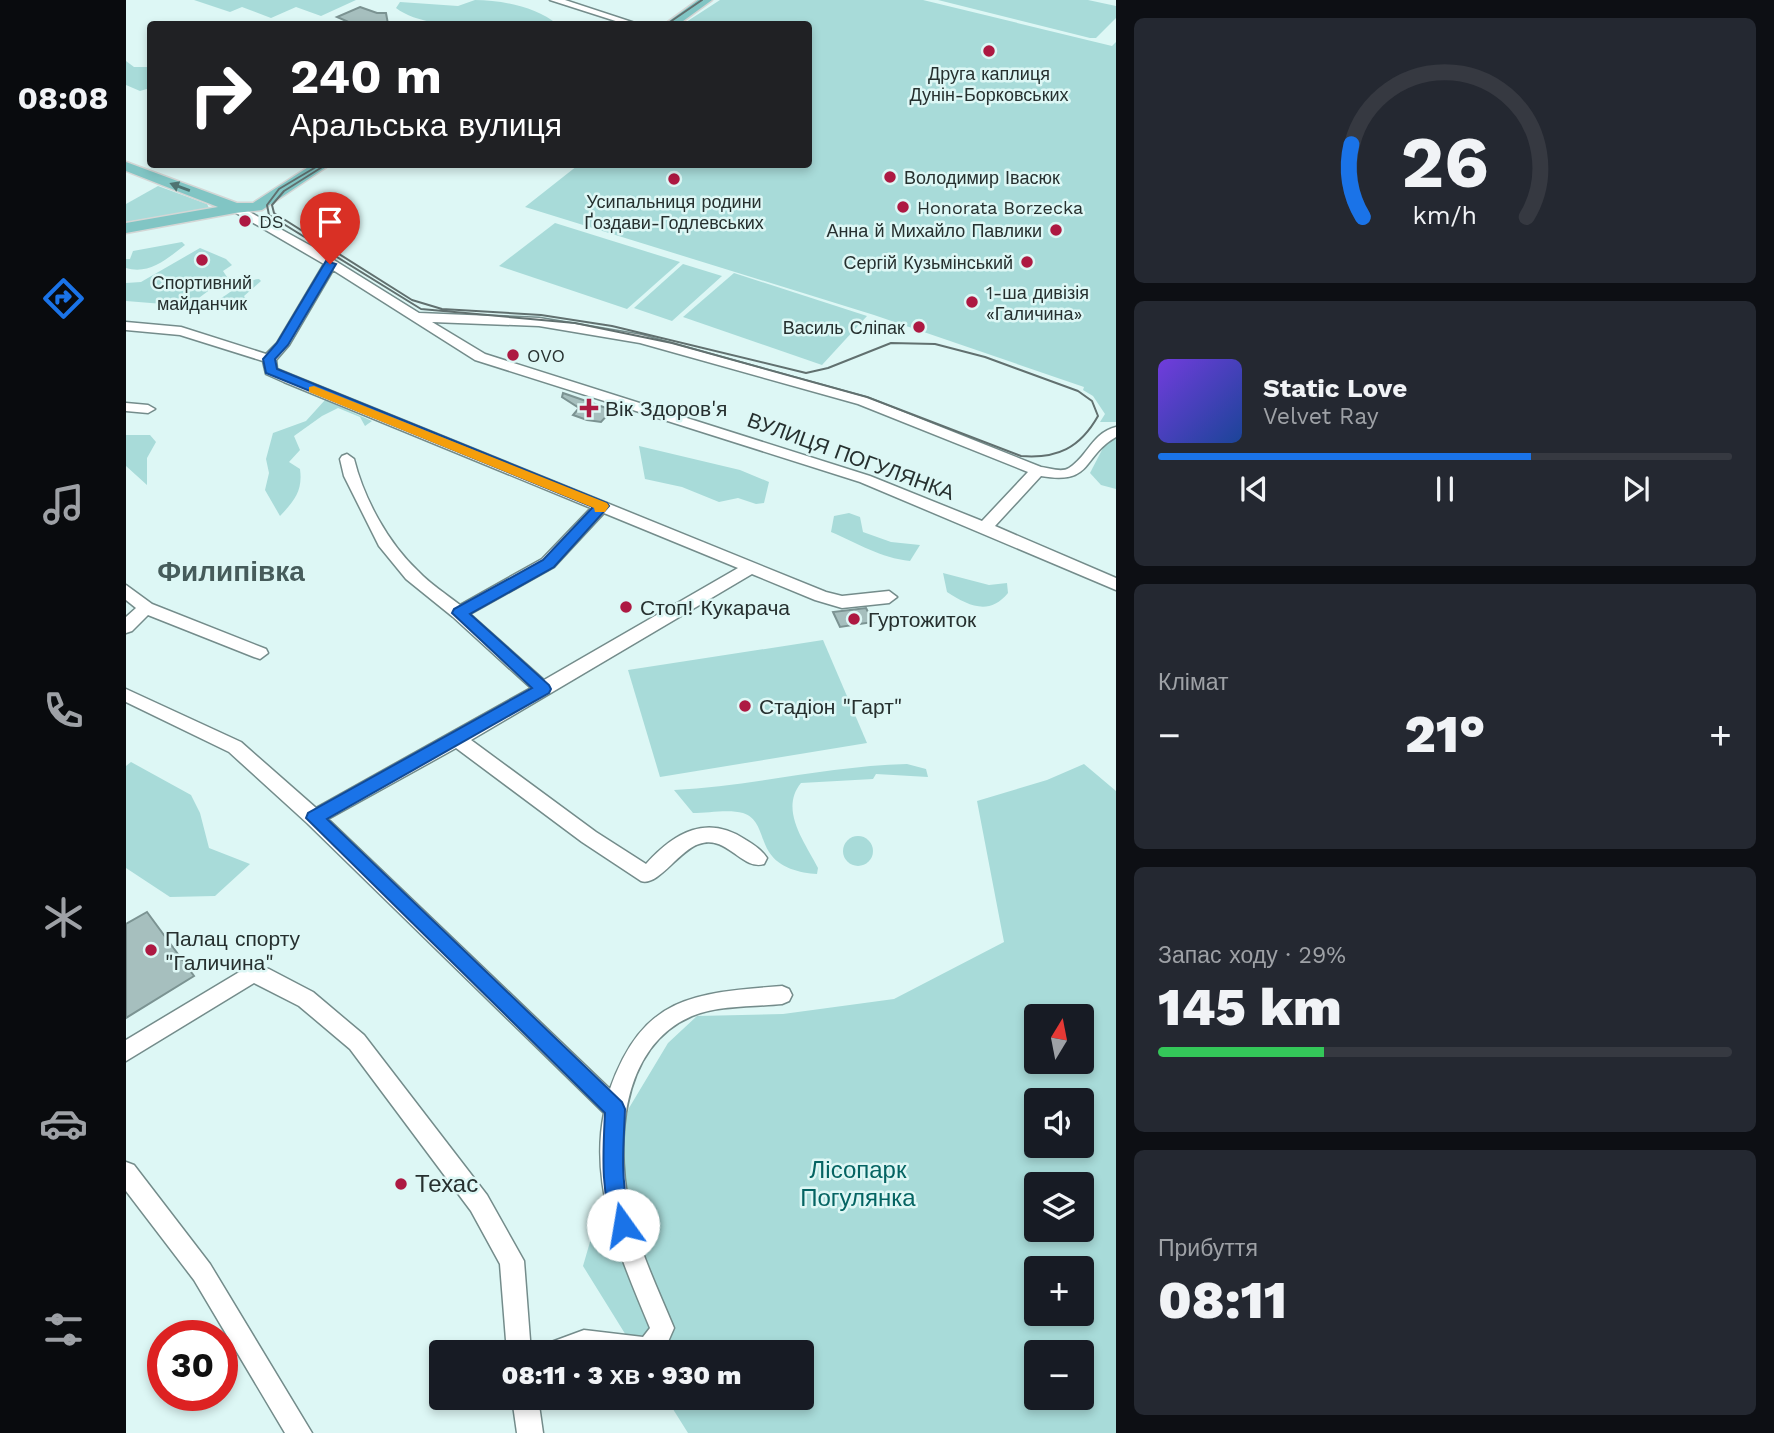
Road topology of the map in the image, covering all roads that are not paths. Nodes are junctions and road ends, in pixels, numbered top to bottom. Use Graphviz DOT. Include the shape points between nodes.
graph roads {
  1 [pos="555,0"];
  2 [pos="706,0"];
  3 [pos="623,21"];
  4 [pos="675,21"];
  5 [pos="126,166"];
  6 [pos="317,168"];
  7 [pos="235,208"];
  8 [pos="126,228"];
  9 [pos="330,264"];
  10 [pos="413,317"];
  11 [pos="126,326"];
  12 [pos="269,359"];
  13 [pos="126,407"];
  14 [pos="148,409"];
  15 [pos="1116,431"];
  16 [pos="347,458"];
  17 [pos="1038,471"];
  18 [pos="603,506"];
  19 [pos="985,527"];
  20 [pos="752,568"];
  21 [pos="1116,584"];
  22 [pos="126,591"];
  23 [pos="889,597"];
  24 [pos="146,608"];
  25 [pos="459,613"];
  26 [pos="126,627"];
  27 [pos="260,653"];
  28 [pos="543,689"];
  29 [pos="126,695"];
  30 [pos="457,739"];
  31 [pos="314,818"];
  32 [pos="757,858"];
  33 [pos="782,995"];
  34 [pos="126,1051"];
  35 [pos="615,1109"];
  36 [pos="126,1173"];
  37 [pos="518,1340"];
  38 [pos="659,1340"];
  39 [pos="527,1410"];
  40 [pos="299,1433"];
  41 [pos="530,1433"];
  1 -- 3 [label="street"];
  2 -- 4 [label="main road"];
  7 -- 5 [label="main road, one-way"];
  6 -- 7 [label="main road" via="257,207"];
  7 -- 8 [label="main road"];
  7 -- 9 [label="street, ВУЛИЦЯ ПОГУЛЯНКА"];
  9 -- 10 [label="street, ВУЛИЦЯ ПОГУЛЯНКА"];
  9 -- 12 [label="street"];
  10 -- 17 [label="street" via="539,322 641,339 863,401"];
  10 -- 19 [label="street, ВУЛИЦЯ ПОГУЛЯНКА" via="480,357 780,450"];
  11 -- 12 [label="street" via="181,331"];
  12 -- 18 [label="street" via="271,371 277,374"];
  13 -- 14 [label="street"];
  15 -- 17 [label="street" via="1105,436 1069,474"];
  16 -- 25 [label="street" via="351,476 384,542 412,575"];
  17 -- 19 [label="street"];
  18 -- 20 [label="street"];
  18 -- 25 [label="street" via="548,564"];
  19 -- 21 [label="street, ВУЛИЦЯ ПОГУЛЯНКА"];
  20 -- 23 [label="street" via="842,602"];
  20 -- 28 [label="street"];
  22 -- 24 [label="street"];
  24 -- 26 [label="street"];
  24 -- 27 [label="street"];
  25 -- 28 [label="street"];
  28 -- 30 [label="street"];
  29 -- 31 [label="street" via="235,747"];
  30 -- 31 [label="street"];
  30 -- 32 [label="street" via="648,875 685,840 702,835 720,835"];
  31 -- 35 [label="street"];
  33 -- 35 [label="street" via="725,1000 684,1010 665,1021 627,1068"];
  34 -- 37 [label="street" via="251,974 262,975 306,999 357,1042 479,1203 512,1261"];
  35 -- 38 [label="street" via="616,1203 662,1328"];
  36 -- 40 [label="street" via="202,1272"];
  39 -- 41 [label="street"];
}
